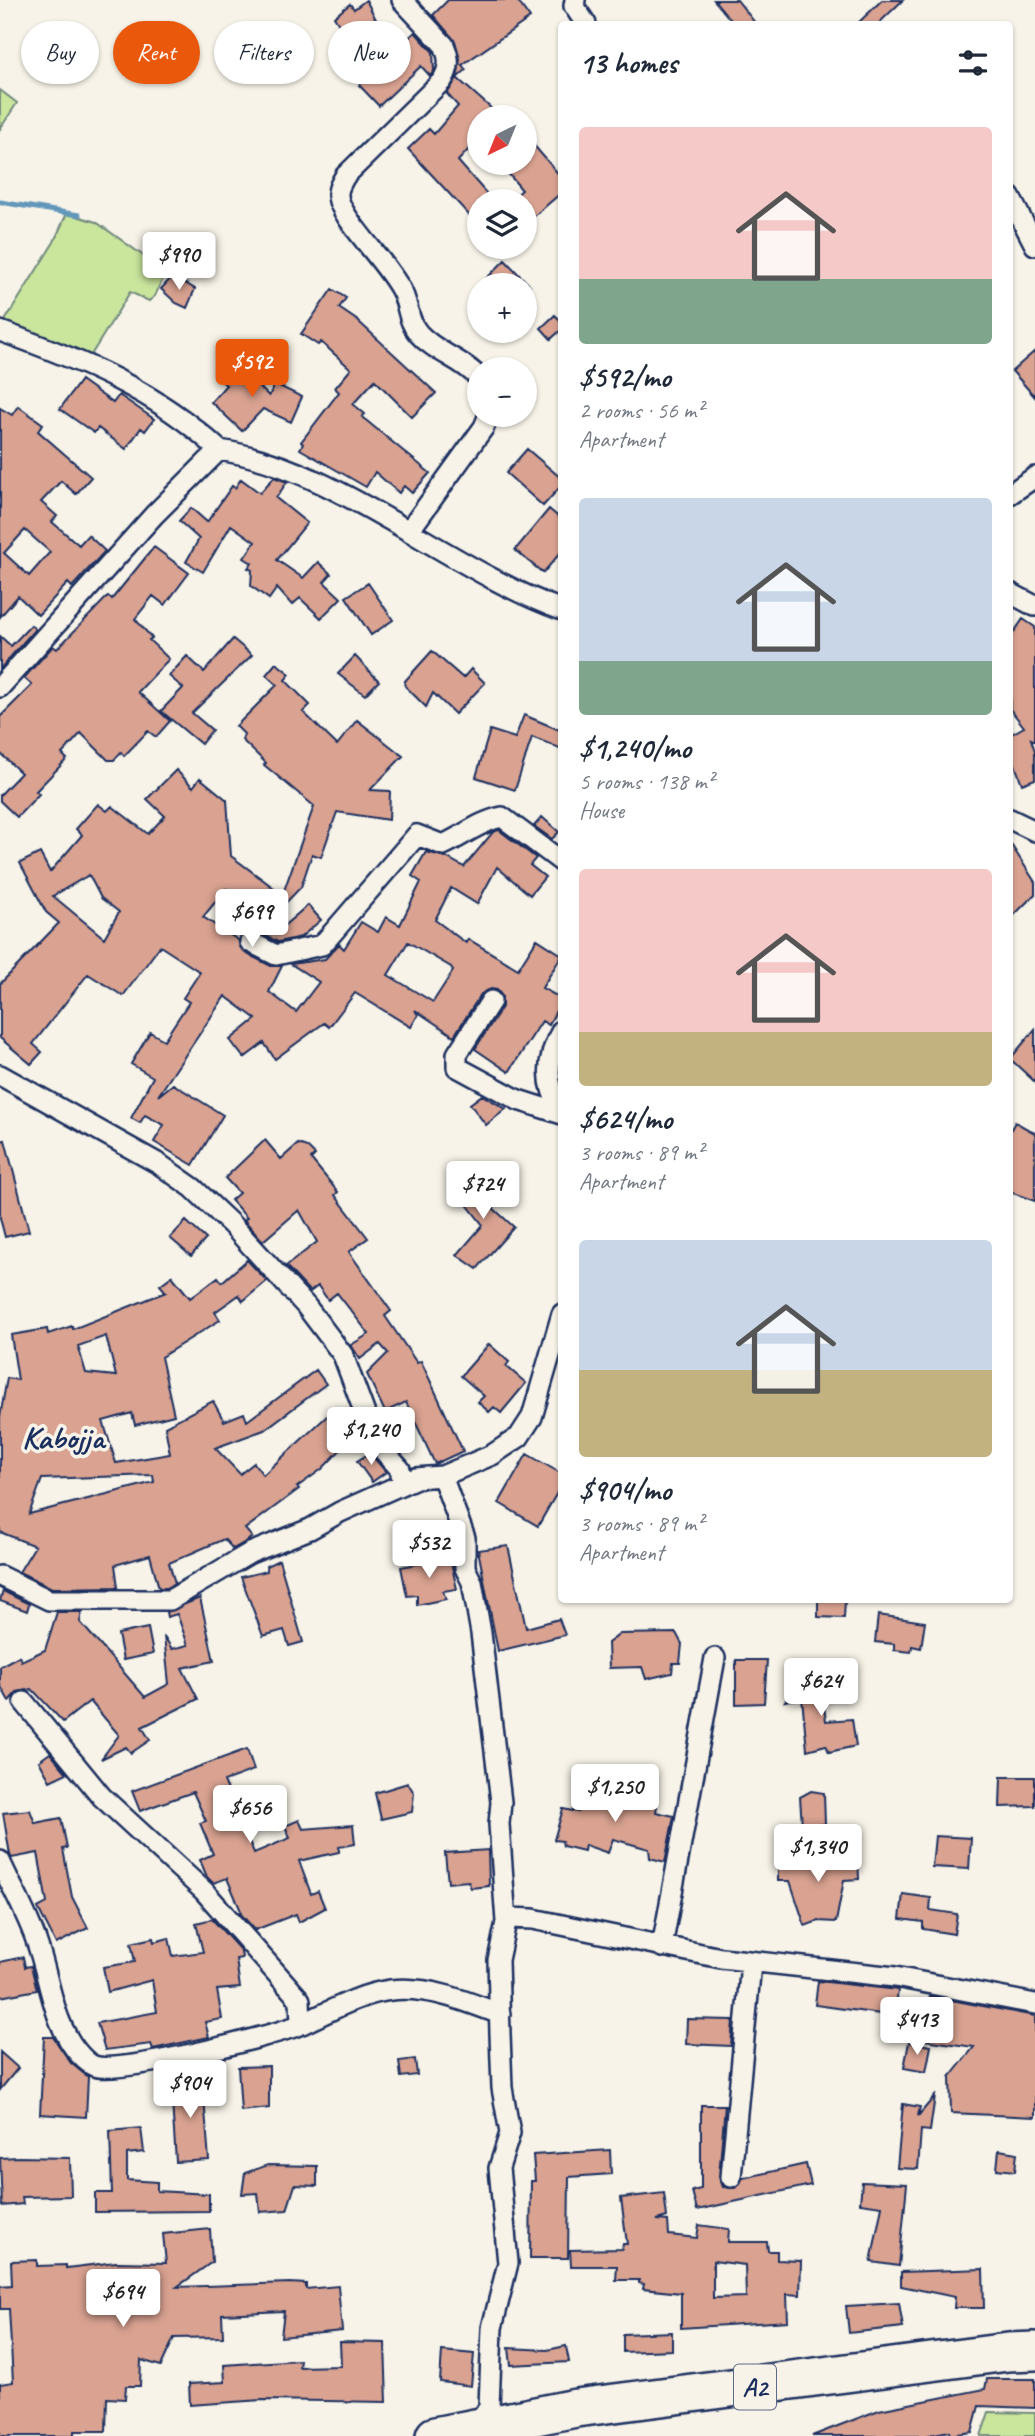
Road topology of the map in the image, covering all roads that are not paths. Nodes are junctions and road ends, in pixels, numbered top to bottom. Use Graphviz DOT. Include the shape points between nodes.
graph roads {
  1 [pos="402,0"];
  2 [pos="575,0"];
  3 [pos="584,21"];
  4 [pos="1013,203"];
  5 [pos="1035,245"];
  6 [pos="0,331"];
  7 [pos="467,367"];
  8 [pos="484,427"];
  9 [pos="219,450"];
  10 [pos="1035,477"];
  11 [pos="1013,492"];
  12 [pos="409,531"];
  13 [pos="1013,595"];
  14 [pos="1035,606"];
  15 [pos="558,608"];
  16 [pos="0,687"];
  17 [pos="1013,820"];
  18 [pos="1035,831"];
  19 [pos="558,859"];
  20 [pos="250,942"];
  21 [pos="491,1001"];
  22 [pos="558,1039"];
  23 [pos="0,1075"];
  24 [pos="558,1106"];
  25 [pos="558,1111"];
  26 [pos="558,1328"];
  27 [pos="442,1476"];
  28 [pos="403,1484"];
  29 [pos="0,1576"];
  30 [pos="715,1658"];
  31 [pos="24,1702"];
  32 [pos="0,1861"];
  33 [pos="506,1922"];
  34 [pos="662,1947"];
  35 [pos="751,1964"];
  36 [pos="1035,2004"];
  37 [pos="500,2014"];
  38 [pos="301,2024"];
  39 [pos="731,2177"];
  40 [pos="1035,2351"];
  41 [pos="476,2428"];
  42 [pos="435,2436"];
  1 -- 7 [label="street" via="443,45 448,72 345,176 338,188 339,200 402,291 420,335"];
  2 -- 3 [label="street"];
  4 -- 5 [label="street"];
  6 -- 9 [label="street" via="95,366 164,407"];
  8 -- 12 [label="street"];
  9 -- 12 [label="street" via="268,461"];
  9 -- 16 [label="street"];
  10 -- 11 [label="street"];
  12 -- 15 [label="street" via="517,592"];
  13 -- 14 [label="street"];
  17 -- 18 [label="street"];
  19 -- 20 [label="street" via="502,817 485,820 443,845 417,835 322,945 276,955"];
  21 -- 25 [label="street" via="457,1054 457,1067 517,1100"];
  22 -- 24 [label="street" via="548,1062 551,1095"];
  23 -- 28 [label="street" via="159,1164 231,1224 344,1355 371,1430 400,1469"];
  26 -- 27 [label="street" via="532,1417 519,1437 492,1455"];
  27 -- 28 [label="street"];
  27 -- 33 [label="street" via="465,1538 465,1568 481,1633 501,1802"];
  28 -- 29 [label="street" via="310,1530 250,1553 170,1600 49,1600"];
  30 -- 34 [label="street"];
  31 -- 38 [label="street" via="102,1797 204,1891 300,2000"];
  32 -- 38 [label="street" via="37,1942 56,2011 81,2056 95,2066 140,2064 247,2042"];
  33 -- 34 [label="street" via="509,1918 533,1919"];
  33 -- 37 [label="street" via="498,1960"];
  34 -- 35 [label="street"];
  35 -- 36 [label="street" via="895,1977"];
  35 -- 39 [label="street"];
  37 -- 38 [label="street" via="449,1997 392,1990 331,2008"];
  37 -- 41 [label="street" via="502,2088 510,2133 499,2168 508,2263 492,2328 489,2407"];
  40 -- 41 [label="highway, A2" via="576,2409"];
  41 -- 42 [label="highway, A2"];
}
